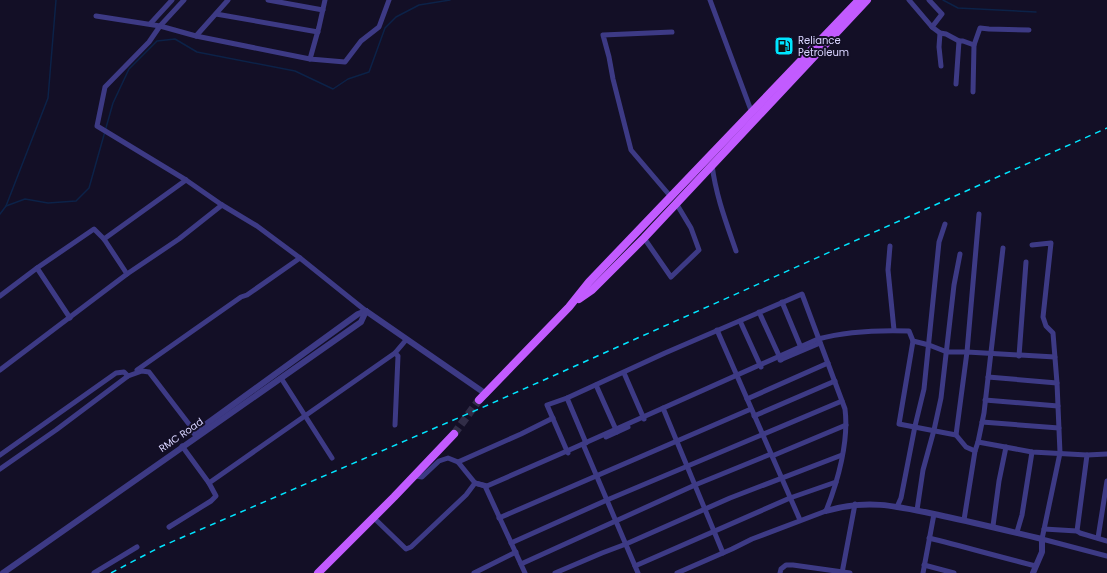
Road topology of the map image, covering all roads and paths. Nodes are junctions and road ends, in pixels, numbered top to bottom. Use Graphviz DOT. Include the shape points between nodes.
graph roads {
  1 [pos="172,0"];
  2 [pos="184,0"];
  3 [pos="228,0"];
  4 [pos="268,0"];
  5 [pos="324,0"];
  6 [pos="389,0"];
  7 [pos="710,0"];
  8 [pos="859,0"];
  9 [pos="867,0"];
  10 [pos="909,0"];
  11 [pos="929,0"];
  12 [pos="323,10"];
  13 [pos="216,14"];
  14 [pos="96,16"];
  15 [pos="150,24"];
  16 [pos="160,26"];
  17 [pos="932,28"];
  18 [pos="1030,30"];
  19 [pos="318,32"];
  20 [pos="672,32"];
  21 [pos="940,33"];
  22 [pos="196,36"];
  23 [pos="959,41"];
  24 [pos="974,45"];
  25 [pos="310,59"];
  26 [pos="941,66"];
  27 [pos="956,84"];
  28 [pos="974,92"];
  29 [pos="754,115"];
  30 [pos="712,165"];
  31 [pos="186,180"];
  32 [pos="671,203"];
  33 [pos="222,205"];
  34 [pos="979,214"];
  35 [pos="945,224"];
  36 [pos="644,238"];
  37 [pos="104,239"];
  38 [pos="1032,245"];
  39 [pos="890,246"];
  40 [pos="1003,248"];
  41 [pos="736,251"];
  42 [pos="960,254"];
  43 [pos="300,258"];
  44 [pos="1026,262"];
  45 [pos="37,268"];
  46 [pos="127,274"];
  47 [pos="0,296"];
  48 [pos="782,302"];
  49 [pos="569,307"];
  50 [pos="366,311"];
  51 [pos="759,312"];
  52 [pos="70,318"];
  53 [pos="740,321"];
  54 [pos="717,330"];
  55 [pos="894,330"];
  56 [pos="406,340"];
  57 [pos="819,341"];
  58 [pos="913,341"];
  59 [pos="929,345"];
  60 [pos="802,349"];
  61 [pos="947,352"];
  62 [pos="967,352"];
  63 [pos="395,353"];
  64 [pos="991,353"];
  65 [pos="1019,356"];
  66 [pos="1055,357"];
  67 [pos="780,358"];
  68 [pos="828,363"];
  69 [pos="761,367"];
  70 [pos="0,370"];
  71 [pos="134,373"];
  72 [pos="624,373"];
  73 [pos="128,376"];
  74 [pos="738,376"];
  75 [pos="988,377"];
  76 [pos="281,378"];
  77 [pos="835,382"];
  78 [pos="1057,383"];
  79 [pos="596,385"];
  80 [pos="486,394"];
  81 [pos="567,398"];
  82 [pos="748,399"];
  83 [pos="479,400"];
  84 [pos="985,400"];
  85 [pos="842,401"];
  86 [pos="1058,406"];
  87 [pos="751,409"];
  88 [pos="664,410"];
  89 [pos="755,415"];
  90 [pos="305,416"];
  91 [pos="553,418"];
  92 [pos="643,419"];
  93 [pos="982,422"];
  94 [pos="395,425"];
  95 [pos="846,425"];
  96 [pos="915,426"];
  97 [pos="1059,428"];
  98 [pos="934,430"];
  99 [pos="616,431"];
  100 [pos="195,432"];
  101 [pos="454,434"];
  102 [pos="764,434"];
  103 [pos="956,435"];
  104 [pos="677,441"];
  105 [pos="978,442"];
  106 [pos="585,444"];
  107 [pos="182,446"];
  108 [pos="1006,447"];
  109 [pos="975,451"];
  110 [pos="567,452"];
  111 [pos="1032,452"];
  112 [pos="1060,454"];
  113 [pos="1107,454"];
  114 [pos="0,455"];
  115 [pos="773,455"];
  116 [pos="842,455"];
  117 [pos="1088,455"];
  118 [pos="332,458"];
  119 [pos="458,462"];
  120 [pos="687,466"];
  121 [pos="0,469"];
  122 [pos="597,475"];
  123 [pos="415,476"];
  124 [pos="782,477"];
  125 [pos="1107,480"];
  126 [pos="836,482"];
  127 [pos="209,483"];
  128 [pos="475,483"];
  129 [pos="695,486"];
  130 [pos="487,490"];
  131 [pos="791,498"];
  132 [pos="607,500"];
  133 [pos="855,504"];
  134 [pos="897,507"];
  135 [pos="705,509"];
  136 [pos="917,510"];
  137 [pos="826,511"];
  138 [pos="934,514"];
  139 [pos="374,518"];
  140 [pos="499,518"];
  141 [pos="801,520"];
  142 [pos="964,520"];
  143 [pos="616,522"];
  144 [pos="993,526"];
  145 [pos="169,527"];
  146 [pos="1044,529"];
  147 [pos="714,531"];
  148 [pos="1077,531"];
  149 [pos="1017,532"];
  150 [pos="929,538"];
  151 [pos="1098,538"];
  152 [pos="1042,539"];
  153 [pos="1107,540"];
  154 [pos="511,543"];
  155 [pos="626,544"];
  156 [pos="137,547"];
  157 [pos="516,552"];
  158 [pos="724,553"];
  159 [pos="1107,556"];
  160 [pos="521,564"];
  161 [pos="924,565"];
  162 [pos="635,566"];
  163 [pos="1036,566"];
  164 [pos="0,571"];
  165 [pos="842,572"];
  166 [pos="3,573"];
  167 [pos="94,573"];
  168 [pos="318,573"];
  169 [pos="474,573"];
  170 [pos="525,573"];
  171 [pos="555,573"];
  172 [pos="638,573"];
  173 [pos="677,573"];
  174 [pos="780,573"];
  175 [pos="850,573"];
  176 [pos="923,573"];
  177 [pos="954,573"];
  178 [pos="1033,573"];
  1 -- 15 [label="street"];
  2 -- 16 [label="street"];
  3 -- 13 [label="street"];
  4 -- 12 [label="street"];
  5 -- 12 [label="street"];
  6 -- 25 [label="street" via="379,27 360,40 345,62"];
  7 -- 29 [label="street"];
  8 -- 29 [label="main road"];
  9 -- 29 [label="main road"];
  10 -- 17 [label="street"];
  11 -- 17 [label="street" via="942,14"];
  12 -- 19 [label="street"];
  13 -- 19 [label="street"];
  13 -- 22 [label="street"];
  14 -- 15 [label="street"];
  15 -- 16 [label="street"];
  16 -- 22 [label="street"];
  16 -- 31 [label="street" via="149,42 105,87 97,126"];
  17 -- 21 [label="street"];
  18 -- 24 [label="street" via="980,28"];
  19 -- 25 [label="street"];
  20 -- 32 [label="street" via="603,35 631,150"];
  21 -- 23 [label="street"];
  21 -- 26 [label="street"];
  22 -- 25 [label="street"];
  23 -- 24 [label="street"];
  23 -- 27 [label="street"];
  24 -- 28 [label="street"];
  29 -- 30 [label="main road"];
  29 -- 32 [label="main road"];
  30 -- 32 [label="main road"];
  30 -- 41 [label="street" via="719,204"];
  31 -- 33 [label="street"];
  31 -- 37 [label="street"];
  32 -- 36 [label="main road"];
  32 -- 36 [label="street" via="691,228 699,250 671,277"];
  32 -- 49 [label="main road" via="590,282"];
  33 -- 43 [label="street" via="257,226"];
  33 -- 46 [label="street" via="179,239"];
  34 -- 62 [label="street"];
  35 -- 59 [label="street" via="938,242"];
  36 -- 49 [label="main road" via="592,290"];
  37 -- 45 [label="street" via="94,229"];
  37 -- 46 [label="street"];
  38 -- 66 [label="street" via="1051,243 1043,317 1046,326 1053,333"];
  39 -- 55 [label="street" via="888,270"];
  40 -- 64 [label="street"];
  42 -- 61 [label="street"];
  43 -- 50 [label="street"];
  43 -- 71 [label="street" via="247,295 240,297"];
  44 -- 65 [label="street"];
  45 -- 47 [label="street"];
  45 -- 52 [label="street"];
  46 -- 52 [label="street"];
  48 -- 51 [label="street"];
  48 -- 57 [label="street" via="802,294"];
  48 -- 60 [label="street"];
  49 -- 80 [label="main road"];
  50 -- 56 [label="street"];
  50 -- 76 [label="street, RMC Road" via="361,322"];
  50 -- 100 [label="street, RMC Road" via="358,314"];
  51 -- 53 [label="street"];
  51 -- 67 [label="street"];
  52 -- 70 [label="street"];
  53 -- 54 [label="street"];
  53 -- 69 [label="street"];
  54 -- 72 [label="street"];
  54 -- 74 [label="street"];
  55 -- 57 [label="street" via="833,335"];
  55 -- 58 [label="street" via="909,331"];
  56 -- 63 [label="street"];
  56 -- 80 [label="street" via="440,360"];
  57 -- 60 [label="street"];
  57 -- 68 [label="street"];
  58 -- 59 [label="street"];
  58 -- 96 [label="street" via="899,424"];
  59 -- 61 [label="street"];
  59 -- 96 [label="street" via="924,389"];
  60 -- 67 [label="street"];
  61 -- 62 [label="street"];
  61 -- 98 [label="street"];
  62 -- 64 [label="street"];
  62 -- 103 [label="street"];
  63 -- 90 [label="street"];
  63 -- 94 [label="street" via="398,356"];
  64 -- 65 [label="street"];
  64 -- 75 [label="street"];
  65 -- 66 [label="street"];
  66 -- 78 [label="street"];
  67 -- 69 [label="street"];
  68 -- 77 [label="street"];
  68 -- 82 [label="street"];
  69 -- 74 [label="street"];
  71 -- 73 [label="street"];
  71 -- 100 [label="street" via="149,372"];
  72 -- 79 [label="street"];
  72 -- 92 [label="street"];
  73 -- 114 [label="street" via="124,372 116,373"];
  73 -- 121 [label="street"];
  74 -- 82 [label="street"];
  74 -- 88 [label="street"];
  75 -- 78 [label="street"];
  75 -- 84 [label="street"];
  76 -- 90 [label="street"];
  76 -- 107 [label="street, RMC Road"];
  77 -- 85 [label="street"];
  77 -- 89 [label="street"];
  78 -- 86 [label="street"];
  79 -- 81 [label="street"];
  79 -- 99 [label="street"];
  80 -- 83 [label="main road"];
  81 -- 91 [label="street" via="547,405"];
  81 -- 106 [label="street"];
  82 -- 87 [label="street"];
  82 -- 89 [label="street"];
  84 -- 86 [label="street"];
  84 -- 93 [label="street"];
  85 -- 95 [label="street"];
  85 -- 102 [label="street"];
  86 -- 97 [label="street"];
  87 -- 89 [label="street"];
  87 -- 104 [label="street"];
  88 -- 92 [label="street"];
  88 -- 104 [label="street"];
  89 -- 102 [label="street"];
  90 -- 118 [label="street"];
  90 -- 127 [label="street"];
  91 -- 110 [label="street"];
  91 -- 119 [label="street"];
  92 -- 99 [label="street"];
  93 -- 97 [label="street"];
  93 -- 105 [label="street"];
  95 -- 115 [label="street"];
  95 -- 116 [label="street"];
  96 -- 98 [label="street"];
  96 -- 134 [label="street"];
  97 -- 112 [label="street"];
  98 -- 103 [label="street"];
  98 -- 136 [label="street" via="923,470"];
  99 -- 106 [label="street"];
  100 -- 164 [label="street, RMC Road"];
  101 -- 123 [label="main road"];
  102 -- 115 [label="street"];
  102 -- 120 [label="street"];
  103 -- 109 [label="street" via="966,447"];
  104 -- 120 [label="street"];
  104 -- 122 [label="street"];
  105 -- 108 [label="street"];
  105 -- 109 [label="street"];
  106 -- 110 [label="street"];
  106 -- 122 [label="street"];
  107 -- 127 [label="street"];
  107 -- 166 [label="street, RMC Road"];
  108 -- 111 [label="street"];
  108 -- 144 [label="street"];
  109 -- 142 [label="street"];
  110 -- 128 [label="street" via="487,486"];
  110 -- 130 [label="street"];
  111 -- 112 [label="street"];
  111 -- 149 [label="street"];
  112 -- 117 [label="street"];
  112 -- 146 [label="street"];
  113 -- 117 [label="street"];
  115 -- 124 [label="street"];
  115 -- 129 [label="street"];
  116 -- 124 [label="street"];
  116 -- 126 [label="street"];
  117 -- 148 [label="street"];
  119 -- 123 [label="street" via="448,458 439,461 422,477"];
  119 -- 128 [label="street"];
  120 -- 129 [label="street"];
  120 -- 132 [label="street"];
  122 -- 132 [label="street"];
  122 -- 140 [label="street"];
  123 -- 139 [label="main road"];
  124 -- 131 [label="street"];
  124 -- 135 [label="street"];
  125 -- 151 [label="street"];
  126 -- 131 [label="street"];
  126 -- 137 [label="street"];
  127 -- 145 [label="street" via="216,496"];
  128 -- 130 [label="street" via="485,486"];
  128 -- 139 [label="street" via="450,511 406,549"];
  129 -- 135 [label="street"];
  129 -- 143 [label="street"];
  130 -- 140 [label="street"];
  131 -- 141 [label="street"];
  131 -- 147 [label="street"];
  132 -- 143 [label="street"];
  132 -- 154 [label="street"];
  133 -- 134 [label="street"];
  133 -- 137 [label="street"];
  133 -- 165 [label="street"];
  134 -- 136 [label="street"];
  135 -- 147 [label="street"];
  135 -- 155 [label="street"];
  136 -- 138 [label="street"];
  137 -- 141 [label="street"];
  138 -- 142 [label="street"];
  138 -- 150 [label="street"];
  139 -- 168 [label="main road"];
  140 -- 154 [label="street"];
  141 -- 158 [label="street"];
  142 -- 144 [label="street"];
  143 -- 155 [label="street"];
  143 -- 160 [label="street"];
  144 -- 149 [label="street"];
  146 -- 148 [label="street"];
  146 -- 152 [label="street"];
  147 -- 158 [label="street"];
  147 -- 162 [label="street"];
  148 -- 151 [label="street"];
  149 -- 152 [label="street"];
  150 -- 161 [label="street"];
  150 -- 163 [label="street"];
  151 -- 153 [label="street"];
  152 -- 159 [label="street"];
  152 -- 163 [label="street" via="1042,552"];
  154 -- 157 [label="street"];
  155 -- 162 [label="street"];
  155 -- 171 [label="street"];
  156 -- 167 [label="street"];
  157 -- 160 [label="street"];
  157 -- 169 [label="street"];
  158 -- 173 [label="street"];
  160 -- 170 [label="street"];
  161 -- 176 [label="street"];
  161 -- 177 [label="street"];
  162 -- 172 [label="street"];
  163 -- 178 [label="street"];
  165 -- 174 [label="street" via="786,565"];
  165 -- 175 [label="street"];
}
